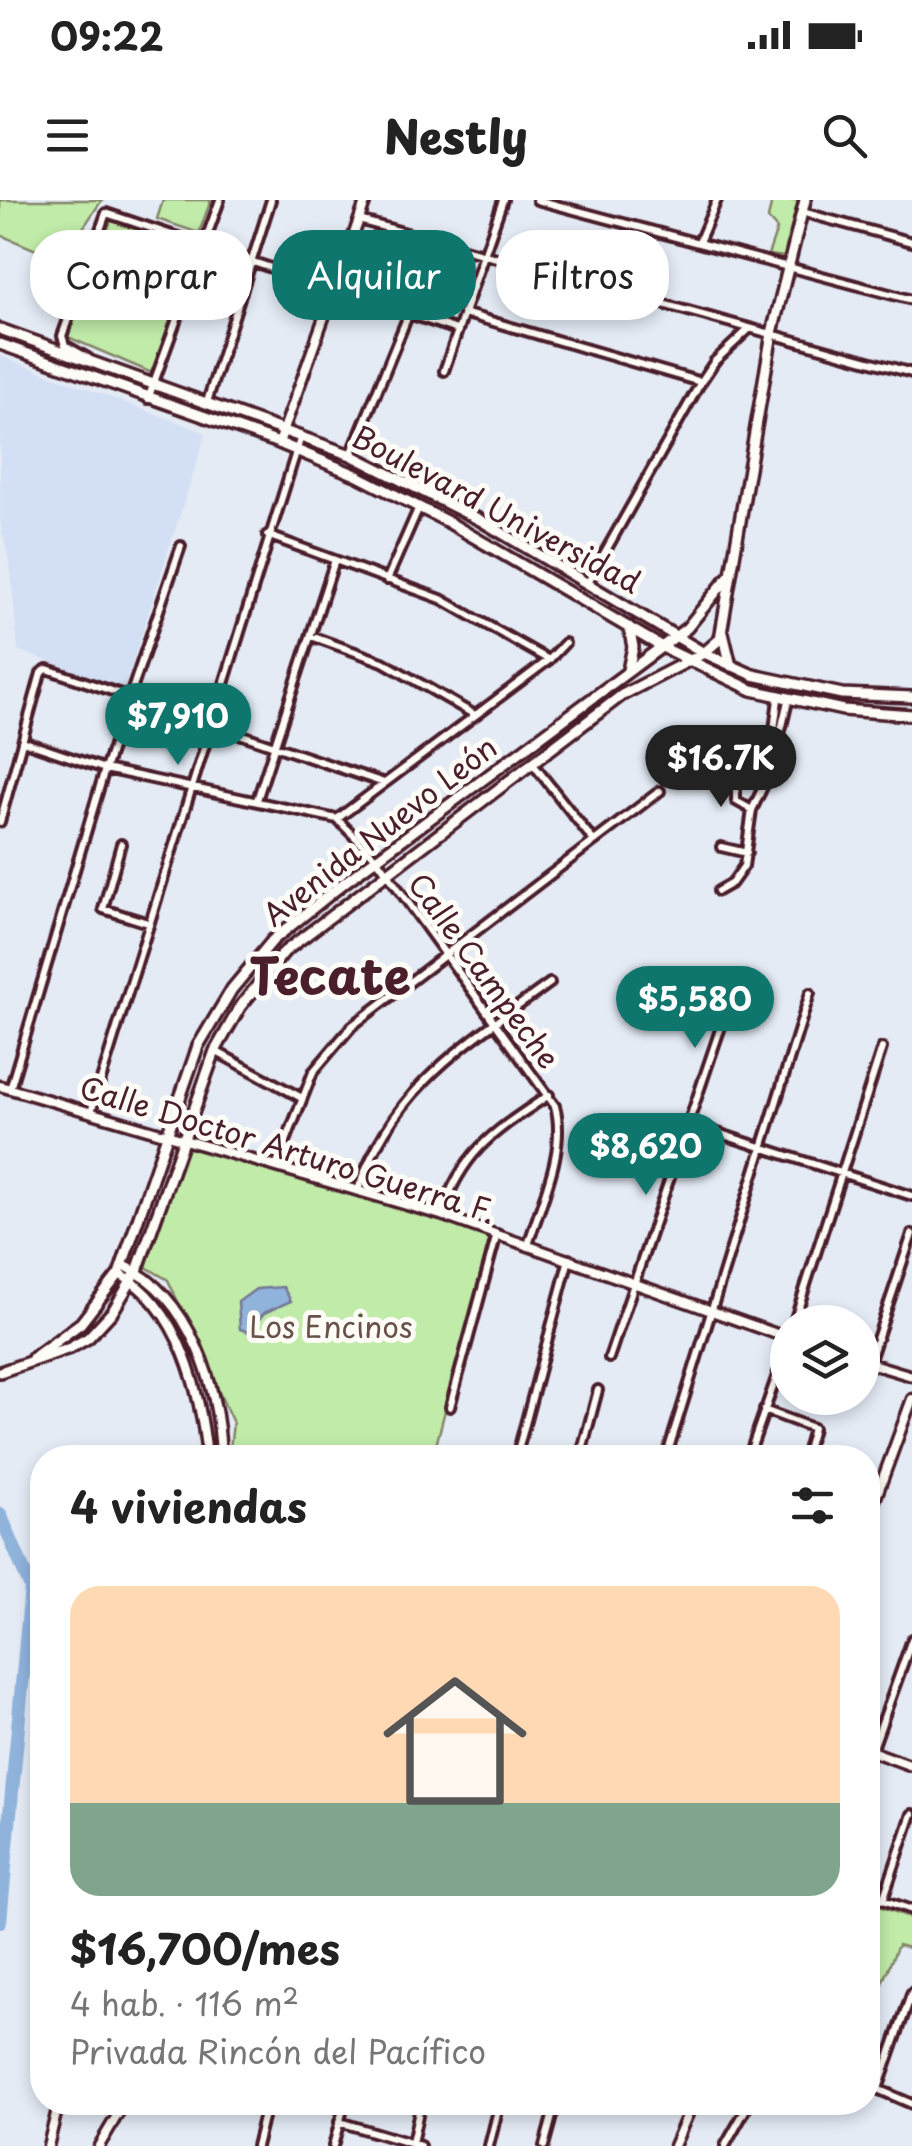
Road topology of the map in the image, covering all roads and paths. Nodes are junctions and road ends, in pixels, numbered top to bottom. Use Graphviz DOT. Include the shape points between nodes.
graph roads {
  1 [pos="220,200"];
  2 [pos="270,200"];
  3 [pos="366,200"];
  4 [pos="503,200"];
  5 [pos="537,200"];
  6 [pos="716,200"];
  7 [pos="806,200"];
  8 [pos="802,212"];
  9 [pos="358,220"];
  10 [pos="100,230"];
  11 [pos="158,230"];
  12 [pos="209,230"];
  13 [pos="355,230"];
  14 [pos="699,242"];
  15 [pos="912,242"];
  16 [pos="484,253"];
  17 [pos="253,259"];
  18 [pos="272,266"];
  19 [pos="788,267"];
  20 [pos="476,276"];
  21 [pos="912,300"];
  22 [pos="476,317"];
  23 [pos="68,320"];
  24 [pos="177,320"];
  25 [pos="323,320"];
  26 [pos="407,320"];
  27 [pos="427,320"];
  28 [pos="461,320"];
  29 [pos="750,328"];
  30 [pos="0,329"];
  31 [pos="458,330"];
  32 [pos="772,333"];
  33 [pos="0,344"];
  34 [pos="93,364"];
  35 [pos="444,371"];
  36 [pos="912,372"];
  37 [pos="701,382"];
  38 [pos="153,386"];
  39 [pos="148,400"];
  40 [pos="206,402"];
  41 [pos="284,428"];
  42 [pos="301,434"];
  43 [pos="279,443"];
  44 [pos="297,450"];
  45 [pos="351,455"];
  46 [pos="419,507"];
  47 [pos="480,520"];
  48 [pos="448,522"];
  49 [pos="268,535"];
  50 [pos="181,546"];
  51 [pos="335,560"];
  52 [pos="733,570"];
  53 [pos="386,580"];
  54 [pos="587,584"];
  55 [pos="629,627"];
  56 [pos="724,633"];
  57 [pos="311,636"];
  58 [pos="676,636"];
  59 [pos="565,642"];
  60 [pos="662,646"];
  61 [pos="704,653"];
  62 [pos="549,660"];
  63 [pos="689,660"];
  64 [pos="731,666"];
  65 [pos="628,670"];
  66 [pos="912,697"];
  67 [pos="128,698"];
  68 [pos="783,700"];
  69 [pos="475,714"];
  70 [pos="912,715"];
  71 [pos="210,727"];
  72 [pos="22,741"];
  73 [pos="275,747"];
  74 [pos="532,764"];
  75 [pos="105,769"];
  76 [pos="384,783"];
  77 [pos="736,783"];
  78 [pos="190,789"];
  79 [pos="660,790"];
  80 [pos="258,800"];
  81 [pos="752,810"];
  82 [pos="337,819"];
  83 [pos="0,822"];
  84 [pos="593,840"];
  85 [pos="121,844"];
  86 [pos="722,847"];
  87 [pos="747,853"];
  88 [pos="376,858"];
  89 [pos="386,872"];
  90 [pos="718,892"];
  91 [pos="148,923"];
  92 [pos="446,951"];
  93 [pos="550,982"];
  94 [pos="734,988"];
  95 [pos="810,993"];
  96 [pos="497,1021"];
  97 [pos="882,1048"];
  98 [pos="215,1051"];
  99 [pos="5,1088"];
  100 [pos="548,1094"];
  101 [pos="300,1097"];
  102 [pos="91,1112"];
  103 [pos="690,1124"];
  104 [pos="166,1135"];
  105 [pos="182,1140"];
  106 [pos="765,1148"];
  107 [pos="276,1167"];
  108 [pos="842,1173"];
  109 [pos="358,1190"];
  110 [pos="912,1196"];
  111 [pos="441,1216"];
  112 [pos="497,1234"];
  113 [pos="912,1234"];
  114 [pos="528,1244"];
  115 [pos="570,1259"];
  116 [pos="121,1270"];
  117 [pos="134,1276"];
  118 [pos="636,1283"];
  119 [pos="799,1305"];
  120 [pos="713,1311"];
  121 [pos="880,1323"];
  122 [pos="770,1334"];
  123 [pos="610,1358"];
  124 [pos="27,1362"];
  125 [pos="880,1366"];
  126 [pos="0,1372"];
  127 [pos="912,1376"];
  128 [pos="598,1390"];
  129 [pos="770,1393"];
  130 [pos="912,1399"];
  131 [pos="450,1407"];
  132 [pos="764,1410"];
  133 [pos="206,1445"];
  134 [pos="219,1445"];
  135 [pos="520,1445"];
  136 [pos="583,1445"];
  137 [pos="670,1445"];
  138 [pos="752,1445"];
  139 [pos="810,1445"];
  140 [pos="880,1486"];
  141 [pos="912,1639"];
  142 [pos="880,1728"];
  143 [pos="880,1753"];
  144 [pos="912,1766"];
  145 [pos="912,1814"];
  146 [pos="880,1899"];
  147 [pos="883,1900"];
  148 [pos="912,1910"];
  149 [pos="912,1992"];
  150 [pos="880,2083"];
  151 [pos="880,2090"];
  152 [pos="912,2104"];
  153 [pos="56,2115"];
  154 [pos="118,2115"];
  155 [pos="264,2115"];
  156 [pos="342,2115"];
  157 [pos="419,2115"];
  158 [pos="497,2115"];
  159 [pos="552,2115"];
  160 [pos="687,2115"];
  161 [pos="743,2115"];
  162 [pos="340,2122"];
  163 [pos="416,2145"];
  164 [pos="48,2146"];
  165 [pos="99,2146"];
  166 [pos="256,2146"];
  167 [pos="334,2146"];
  168 [pos="489,2146"];
  169 [pos="544,2146"];
  170 [pos="674,2146"];
  171 [pos="726,2146"];
  1 -- 12 [label="street"];
  2 -- 17 [label="street"];
  3 -- 9 [label="street"];
  4 -- 16 [label="street"];
  5 -- 14 [label="street"];
  6 -- 14 [label="street"];
  7 -- 8 [label="main road"];
  8 -- 15 [label="street"];
  8 -- 19 [label="main road"];
  9 -- 13 [label="street"];
  9 -- 16 [label="street"];
  10 -- 11 [label="street" via="106,213"];
  14 -- 19 [label="street"];
  16 -- 20 [label="street"];
  16 -- 29 [label="street"];
  17 -- 18 [label="street"];
  17 -- 40 [label="street"];
  19 -- 21 [label="street"];
  19 -- 32 [label="main road"];
  22 -- 37 [label="street"];
  23 -- 34 [label="street" via="66,346"];
  24 -- 38 [label="street"];
  25 -- 41 [label="street"];
  26 -- 45 [label="street"];
  27 -- 31 [label="street"];
  28 -- 31 [label="street"];
  29 -- 32 [label="street"];
  29 -- 37 [label="street"];
  30 -- 34 [label="main road, Boulevard Universidad"];
  31 -- 35 [label="street"];
  32 -- 36 [label="street"];
  32 -- 52 [label="main road"];
  33 -- 39 [label="main road, Boulevard Universidad"];
  34 -- 38 [label="main road, Boulevard Universidad"];
  37 -- 54 [label="street"];
  38 -- 39 [label="street"];
  38 -- 40 [label="main road, Boulevard Universidad"];
  39 -- 43 [label="main road, Boulevard Universidad"];
  40 -- 41 [label="main road, Boulevard Universidad"];
  41 -- 42 [label="main road, Boulevard Universidad"];
  41 -- 43 [label="street"];
  42 -- 44 [label="street"];
  42 -- 45 [label="main road, Boulevard Universidad"];
  43 -- 44 [label="main road, Boulevard Universidad"];
  44 -- 46 [label="main road, Boulevard Universidad"];
  44 -- 49 [label="street"];
  45 -- 47 [label="main road, Boulevard Universidad"];
  46 -- 48 [label="main road, Boulevard Universidad"];
  46 -- 53 [label="street"];
  47 -- 48 [label="main road" via="468,528"];
  47 -- 54 [label="main road, Boulevard Universidad"];
  48 -- 55 [label="main road, Boulevard Universidad"];
  49 -- 51 [label="street"];
  49 -- 71 [label="street"];
  50 -- 67 [label="street"];
  51 -- 53 [label="street"];
  51 -- 57 [label="street"];
  52 -- 56 [label="main road"];
  52 -- 58 [label="main road, Avenida Nuevo León"];
  53 -- 62 [label="street" via="466,611"];
  54 -- 58 [label="main road, Boulevard Universidad"];
  55 -- 60 [label="main road, Boulevard Universidad"];
  55 -- 65 [label="main road"];
  56 -- 61 [label="main road, Avenida Nuevo León"];
  56 -- 64 [label="main road"];
  57 -- 69 [label="street" via="384,662"];
  57 -- 73 [label="street"];
  58 -- 60 [label="main road, Avenida Nuevo León"];
  58 -- 61 [label="main road, Boulevard Universidad"];
  59 -- 62 [label="street"];
  60 -- 63 [label="main road, Boulevard Universidad"];
  60 -- 65 [label="main road, Avenida Nuevo León"];
  61 -- 63 [label="main road, Avenida Nuevo León"];
  61 -- 64 [label="main road, Boulevard Universidad"];
  62 -- 69 [label="street"];
  63 -- 68 [label="main road, Boulevard Universidad"];
  63 -- 74 [label="main road, Avenida Nuevo León" via="622,695"];
  64 -- 66 [label="main road, Boulevard Universidad" via="807,688"];
  65 -- 88 [label="main road, Avenida Nuevo León"];
  67 -- 71 [label="street"];
  67 -- 72 [label="street" via="44,670"];
  67 -- 75 [label="street"];
  68 -- 70 [label="main road, Boulevard Universidad"];
  68 -- 81 [label="street" via="768,777"];
  69 -- 76 [label="street"];
  71 -- 73 [label="street"];
  71 -- 78 [label="street"];
  72 -- 75 [label="street"];
  72 -- 83 [label="street"];
  73 -- 76 [label="street"];
  73 -- 80 [label="street"];
  74 -- 84 [label="street"];
  74 -- 89 [label="main road, Avenida Nuevo León"];
  75 -- 78 [label="street"];
  75 -- 99 [label="street"];
  76 -- 82 [label="street"];
  77 -- 81 [label="street" via="736,801"];
  78 -- 80 [label="street"];
  78 -- 91 [label="street"];
  79 -- 84 [label="street"];
  80 -- 82 [label="street"];
  81 -- 87 [label="street"];
  82 -- 88 [label="street, Calle Campeche"];
  84 -- 92 [label="street"];
  85 -- 91 [label="street" via="103,908"];
  86 -- 87 [label="street"];
  87 -- 90 [label="street" via="738,876"];
  88 -- 89 [label="street, Calle Campeche"];
  88 -- 104 [label="main road, Avenida Nuevo León" via="291,924 232,989 198,1046"];
  89 -- 92 [label="street, Calle Campeche"];
  89 -- 98 [label="main road, Avenida Nuevo León" via="284,952"];
  91 -- 102 [label="street"];
  92 -- 96 [label="street, Calle Campeche"];
  92 -- 101 [label="street" via="352,1026"];
  93 -- 96 [label="street"];
  94 -- 103 [label="street"];
  95 -- 106 [label="street"];
  96 -- 100 [label="street, Calle Campeche"];
  96 -- 109 [label="street" via="398,1107"];
  97 -- 108 [label="street"];
  98 -- 101 [label="street"];
  98 -- 105 [label="main road, Avenida Nuevo León"];
  99 -- 102 [label="street, Calle Doctor Arturo Guerra F."];
  100 -- 111 [label="street" via="474,1150"];
  100 -- 114 [label="street, Calle Campeche" via="559,1136"];
  101 -- 107 [label="street"];
  102 -- 104 [label="street, Calle Doctor Arturo Guerra F."];
  103 -- 106 [label="street"];
  103 -- 118 [label="street"];
  104 -- 105 [label="street, Calle Doctor Arturo Guerra F."];
  104 -- 116 [label="main road, Avenida Nuevo León"];
  105 -- 107 [label="street, Calle Doctor Arturo Guerra F."];
  105 -- 117 [label="main road, Avenida Nuevo León"];
  106 -- 108 [label="street"];
  106 -- 120 [label="street"];
  107 -- 109 [label="street, Calle Doctor Arturo Guerra F."];
  108 -- 110 [label="street"];
  108 -- 119 [label="street"];
  109 -- 111 [label="street, Calle Doctor Arturo Guerra F."];
  111 -- 112 [label="street, Calle Doctor Arturo Guerra F."];
  112 -- 114 [label="street, Calle Doctor Arturo Guerra F."];
  112 -- 131 [label="street"];
  113 -- 121 [label="street"];
  114 -- 115 [label="street, Calle Doctor Arturo Guerra F."];
  115 -- 118 [label="street, Calle Doctor Arturo Guerra F."];
  115 -- 135 [label="street"];
  116 -- 117 [label="street"];
  116 -- 124 [label="main road, Avenida Nuevo León" via="80,1323"];
  117 -- 124 [label="main road, Avenida Nuevo León" via="88,1338"];
  117 -- 133 [label="street" via="159,1308 185,1363"];
  117 -- 134 [label="street" via="164,1294 187,1330 209,1382"];
  118 -- 120 [label="street, Calle Doctor Arturo Guerra F."];
  118 -- 123 [label="street"];
  120 -- 122 [label="street, Calle Doctor Arturo Guerra F."];
  120 -- 137 [label="street"];
  124 -- 126 [label="main road"];
  125 -- 127 [label="street"];
  128 -- 136 [label="street"];
  129 -- 132 [label="street"];
  130 -- 140 [label="street"];
  132 -- 138 [label="street"];
  132 -- 139 [label="street" via="811,1426"];
  141 -- 142 [label="street"];
  143 -- 144 [label="street"];
  145 -- 147 [label="street"];
  146 -- 147 [label="street"];
  147 -- 148 [label="street"];
  149 -- 150 [label="street"];
  151 -- 152 [label="street"];
  153 -- 164 [label="street"];
  154 -- 165 [label="street"];
  155 -- 166 [label="street"];
  156 -- 162 [label="street"];
  157 -- 163 [label="street"];
  158 -- 168 [label="street"];
  159 -- 169 [label="street"];
  160 -- 170 [label="street"];
  161 -- 171 [label="street"];
  162 -- 163 [label="street"];
  162 -- 167 [label="street"];
}
